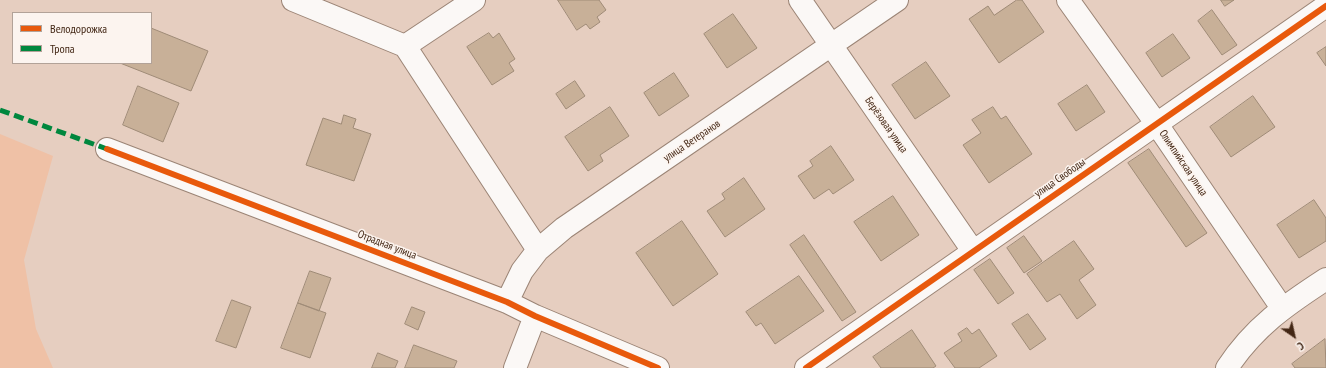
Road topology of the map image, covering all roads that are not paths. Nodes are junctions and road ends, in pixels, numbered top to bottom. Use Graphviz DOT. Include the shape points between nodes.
graph roads {
  1 [pos="293,0"];
  2 [pos="474,0"];
  3 [pos="800,0"];
  4 [pos="898,0"];
  5 [pos="1068,0"];
  6 [pos="1326,6"];
  7 [pos="405,46"];
  8 [pos="831,46"];
  9 [pos="1156,123"];
  10 [pos="107,149"];
  11 [pos="538,250"];
  12 [pos="973,251"];
  13 [pos="1326,279"];
  14 [pos="507,302"];
  15 [pos="1282,308"];
  16 [pos="535,316"];
  17 [pos="515,368"];
  18 [pos="658,368"];
  19 [pos="806,368"];
  20 [pos="1227,368"];
  1 -- 7 [label="street"];
  2 -- 7 [label="street"];
  3 -- 8 [label="street, Берёзовая улица"];
  4 -- 8 [label="street, улица Ветеранов"];
  5 -- 9 [label="street, Олимпийская улица"];
  6 -- 9 [label="street, улица Свободы"];
  7 -- 11 [label="street"];
  8 -- 11 [label="street, улица Ветеранов" via="564,228"];
  8 -- 12 [label="street, Берёзовая улица"];
  9 -- 12 [label="street, улица Свободы"];
  9 -- 15 [label="street, Олимпийская улица"];
  10 -- 14 [label="street, Отрадная улица"];
  11 -- 14 [label="street, улица Ветеранов" via="522,271"];
  12 -- 19 [label="street, улица Свободы"];
  13 -- 15 [label="street"];
  14 -- 16 [label="street, Отрадная улица"];
  15 -- 20 [label="street" via="1255,332"];
  16 -- 17 [label="street"];
  16 -- 18 [label="street, Отрадная улица"];
}
